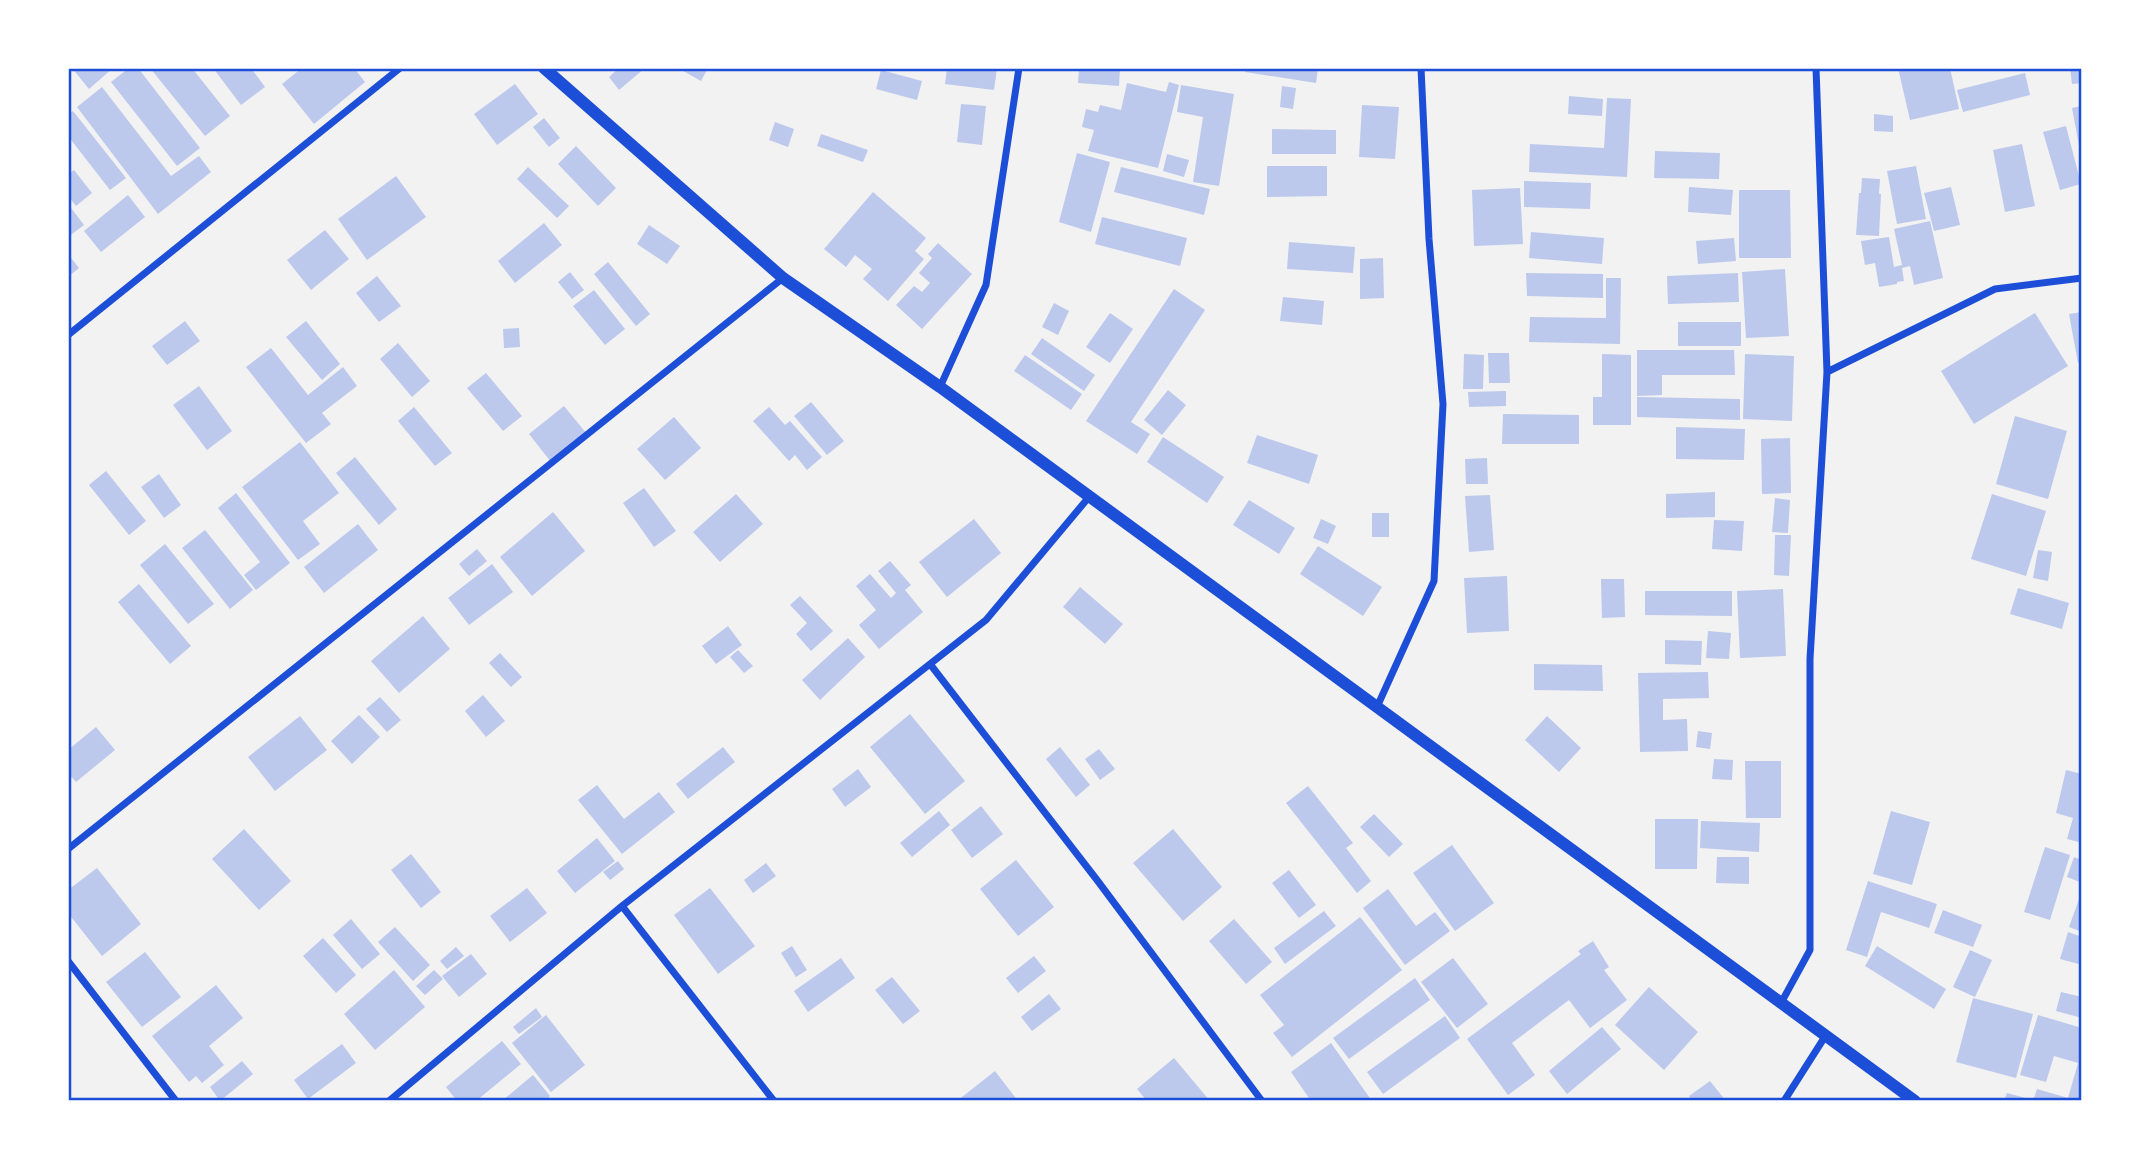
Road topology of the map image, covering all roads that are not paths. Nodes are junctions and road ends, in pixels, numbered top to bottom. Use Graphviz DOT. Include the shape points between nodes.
graph roads {
  1 [pos="400,68"];
  2 [pos="544,68"];
  3 [pos="1020,68"];
  4 [pos="1421,68"];
  5 [pos="1816,68"];
  6 [pos="783,278"];
  7 [pos="2082,278"];
  8 [pos="68,335"];
  9 [pos="1826,372"];
  10 [pos="940,387"];
  11 [pos="1089,497"];
  12 [pos="930,664"];
  13 [pos="1377,707"];
  14 [pos="68,849"];
  15 [pos="622,906"];
  16 [pos="68,961"];
  17 [pos="1781,1003"];
  18 [pos="1826,1035"];
  19 [pos="176,1101"];
  20 [pos="389,1101"];
  21 [pos="774,1101"];
  22 [pos="1262,1101"];
  23 [pos="1784,1101"];
  24 [pos="1915,1101"];
  1 -- 8 [label="street"];
  2 -- 6 [label="street"];
  3 -- 10 [label="street" via="986,285"];
  4 -- 13 [label="street" via="1443,404 1434,581"];
  5 -- 9 [label="street"];
  6 -- 10 [label="street"];
  6 -- 14 [label="street"];
  7 -- 9 [label="street" via="1995,289"];
  9 -- 17 [label="street" via="1810,659 1810,950"];
  10 -- 11 [label="street"];
  11 -- 12 [label="street" via="986,620"];
  11 -- 13 [label="street"];
  12 -- 15 [label="street"];
  12 -- 22 [label="street"];
  13 -- 17 [label="street"];
  15 -- 20 [label="street"];
  15 -- 21 [label="street"];
  16 -- 19 [label="street"];
  17 -- 18 [label="street"];
  18 -- 23 [label="street"];
  18 -- 24 [label="street"];
}
